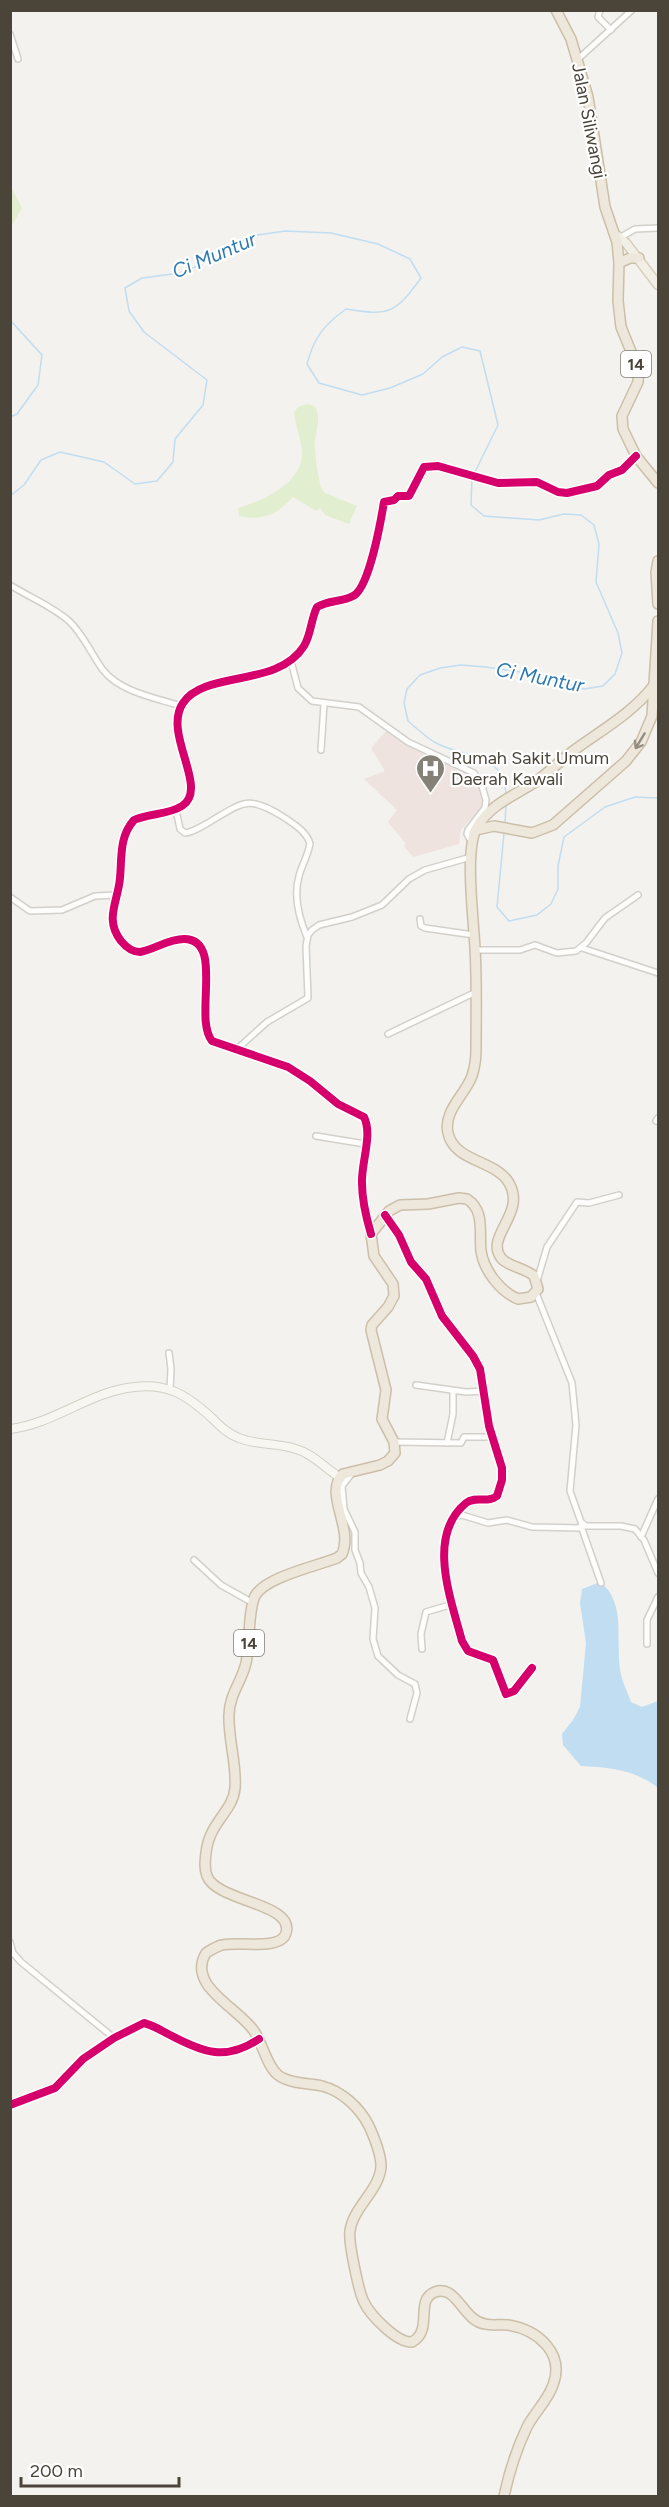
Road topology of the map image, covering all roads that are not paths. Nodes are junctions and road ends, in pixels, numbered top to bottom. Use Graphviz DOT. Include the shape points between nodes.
graph roads {
  1 [pos="556,10"];
  2 [pos="600,10"];
  3 [pos="632,10"];
  4 [pos="611,30"];
  5 [pos="10,34"];
  6 [pos="18,59"];
  7 [pos="578,60"];
  8 [pos="658,228"];
  9 [pos="617,235"];
  10 [pos="639,258"];
  11 [pos="619,263"];
  12 [pos="658,285"];
  13 [pos="636,456"];
  14 [pos="656,476"];
  15 [pos="658,561"];
  16 [pos="10,585"];
  17 [pos="658,604"];
  18 [pos="658,621"];
  19 [pos="291,661"];
  20 [pos="655,688"];
  21 [pos="324,704"];
  22 [pos="181,706"];
  23 [pos="321,750"];
  24 [pos="176,810"];
  25 [pos="476,830"];
  26 [pos="472,843"];
  27 [pos="471,857"];
  28 [pos="116,895"];
  29 [pos="638,895"];
  30 [pos="10,897"];
  31 [pos="420,920"];
  32 [pos="474,935"];
  33 [pos="307,937"];
  34 [pos="582,948"];
  35 [pos="475,950"];
  36 [pos="658,973"];
  37 [pos="476,993"];
  38 [pos="388,1034"];
  39 [pos="236,1050"];
  40 [pos="316,1136"];
  41 [pos="365,1144"];
  42 [pos="619,1195"];
  43 [pos="385,1215"];
  44 [pos="371,1234"];
  45 [pos="537,1281"];
  46 [pos="536,1293"];
  47 [pos="169,1353"];
  48 [pos="416,1385"];
  49 [pos="170,1389"];
  50 [pos="453,1390"];
  51 [pos="485,1390"];
  52 [pos="10,1429"];
  53 [pos="492,1437"];
  54 [pos="394,1442"];
  55 [pos="447,1443"];
  56 [pos="354,1471"];
  57 [pos="339,1477"];
  58 [pos="658,1499"];
  59 [pos="456,1516"];
  60 [pos="581,1525"];
  61 [pos="642,1537"];
  62 [pos="194,1560"];
  63 [pos="658,1573"];
  64 [pos="601,1583"];
  65 [pos="658,1597"];
  66 [pos="253,1603"];
  67 [pos="453,1604"];
  68 [pos="647,1644"];
  69 [pos="422,1649"];
  70 [pos="532,1668"];
  71 [pos="410,1719"];
  72 [pos="10,1942"];
  73 [pos="114,2038"];
  74 [pos="259,2039"];
  75 [pos="10,2105"];
  76 [pos="504,2496"];
  1 -- 7 [label="highway, Jalan Siliwangi / 14"];
  2 -- 4 [label="street" via="598,17"];
  3 -- 4 [label="street"];
  4 -- 7 [label="street"];
  5 -- 6 [label="street"];
  7 -- 9 [label="highway, Jalan Siliwangi / 14" via="593,120 605,207"];
  8 -- 9 [label="street"];
  9 -- 10 [label="main road"];
  9 -- 11 [label="highway, 14"];
  10 -- 11 [label="highway"];
  10 -- 12 [label="main road"];
  11 -- 13 [label="highway, 14" via="621,327 639,377 622,422"];
  13 -- 14 [label="highway, 14"];
  13 -- 19 [label="street" via="597,486 573,493 558,492 537,482 502,484 438,466 424,466 409,496 385,501 374,551 359,591 317,607 305,645"];
  15 -- 17 [label="highway"];
  16 -- 22 [label="street" via="67,620 113,679 145,695"];
  18 -- 20 [label="highway"];
  19 -- 21 [label="street" via="302,694"];
  19 -- 22 [label="street" via="248,678 199,690"];
  20 -- 25 [label="highway" via="535,782 493,808"];
  20 -- 25 [label="highway, one-way" via="652,716 642,742 554,825 529,833 499,826"];
  21 -- 23 [label="street"];
  21 -- 26 [label="street" via="359,708 408,742 474,773 486,800 485,808 468,830"];
  22 -- 24 [label="street" via="178,736 193,790 187,803"];
  24 -- 28 [label="street" via="132,822 122,842"];
  24 -- 33 [label="street" via="180,829 185,833 240,804 253,802 302,831 310,844 299,874 297,903"];
  25 -- 26 [label="highway"];
  26 -- 27 [label="highway"];
  27 -- 32 [label="highway"];
  27 -- 33 [label="street" via="425,870 409,879 382,905 319,925"];
  28 -- 30 [label="street" via="95,896 58,911 30,911"];
  28 -- 39 [label="street" via="112,923 128,948 140,952 183,939 195,940 201,946 207,960 206,1031 212,1041"];
  29 -- 34 [label="street" via="605,918"];
  31 -- 32 [label="street" via="423,928"];
  32 -- 35 [label="highway"];
  33 -- 39 [label="street" via="308,998 267,1022"];
  34 -- 35 [label="street" via="566,954 535,945 520,951"];
  34 -- 36 [label="street"];
  35 -- 37 [label="highway"];
  37 -- 38 [label="street"];
  37 -- 45 [label="highway" via="474,1068 450,1114 447,1132 461,1152 508,1180 513,1202 511,1216 498,1239 498,1252 505,1262 531,1273"];
  39 -- 41 [label="street" via="288,1067 338,1104 364,1117"];
  40 -- 41 [label="street"];
  41 -- 44 [label="street" via="362,1196"];
  42 -- 45 [label="street" via="578,1202 546,1247"];
  43 -- 44 [label="highway"];
  43 -- 46 [label="highway" via="408,1203 467,1198 478,1211 483,1260 496,1282 518,1299"];
  43 -- 51 [label="street" via="411,1262 426,1279 442,1316 477,1363"];
  44 -- 54 [label="highway" via="374,1256 394,1289 392,1301 371,1330 386,1390 382,1419"];
  45 -- 46 [label="highway"];
  46 -- 60 [label="street" via="569,1372 574,1395 576,1425 570,1491"];
  47 -- 49 [label="street"];
  48 -- 50 [label="street"];
  49 -- 52 [label="main road" via="120,1389 42,1422"];
  49 -- 57 [label="main road" via="184,1395 236,1437 298,1449"];
  50 -- 51 [label="street"];
  50 -- 55 [label="street"];
  51 -- 53 [label="street"];
  53 -- 55 [label="street" via="464,1437 461,1443"];
  53 -- 59 [label="street" via="502,1468 497,1496 469,1501"];
  54 -- 55 [label="street"];
  54 -- 56 [label="highway" via="395,1453 388,1461"];
  56 -- 57 [label="highway"];
  56 -- 71 [label="street" via="342,1486 343,1506 356,1532 360,1573 373,1600 378,1656 416,1687"];
  57 -- 66 [label="highway" via="335,1495 346,1535 342,1554 267,1584"];
  58 -- 61 [label="street"];
  59 -- 60 [label="street" via="488,1523 507,1520 532,1527"];
  59 -- 67 [label="street" via="443,1556"];
  60 -- 61 [label="street" via="632,1528"];
  60 -- 64 [label="street"];
  61 -- 63 [label="street"];
  62 -- 66 [label="street" via="221,1585"];
  65 -- 68 [label="street" via="647,1620"];
  66 -- 74 [label="highway, 14" via="246,1663 232,1695 229,1715 235,1787 230,1804 208,1837 204,1867 218,1890 276,1913 287,1928 277,1942 216,1947 206,1953 201,1966 209,1988 245,2020"];
  67 -- 69 [label="street" via="426,1612"];
  67 -- 70 [label="street" via="464,1646 471,1653 493,1660 506,1694 514,1691"];
  72 -- 73 [label="street" via="21,1962"];
  73 -- 74 [label="street" via="144,2023 189,2045 220,2053 240,2051"];
  73 -- 75 [label="street" via="75,2065 55,2088"];
  74 -- 76 [label="highway, 14" via="279,2076 333,2090 357,2108 369,2127 381,2166 351,2224 349,2236 362,2298 370,2312 400,2339 412,2342 423,2330 427,2300 444,2291 456,2298 473,2320 525,2330 551,2350 557,2366 554,2385 528,2426 508,2475"];
}
